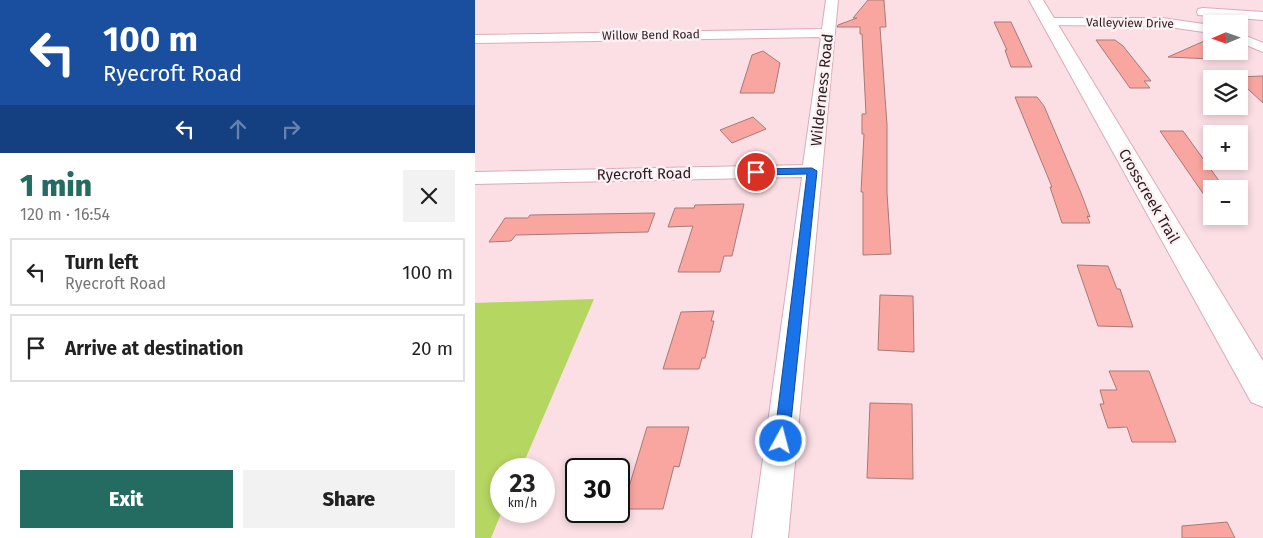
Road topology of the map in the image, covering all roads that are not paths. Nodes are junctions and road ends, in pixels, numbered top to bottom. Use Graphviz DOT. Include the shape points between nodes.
graph roads {
  1 [pos="832,0"];
  2 [pos="1036,0"];
  3 [pos="1195,0"];
  4 [pos="1203,12"];
  5 [pos="1204,15"];
  6 [pos="1263,16"];
  7 [pos="1049,22"];
  8 [pos="1203,27"];
  9 [pos="828,33"];
  10 [pos="475,38"];
  11 [pos="1248,41"];
  12 [pos="1263,48"];
  13 [pos="812,171"];
  14 [pos="475,178"];
  15 [pos="1263,391"];
  16 [pos="770,538"];
  1 -- 9 [label="street, Wilderness Road"];
  2 -- 7 [label="street, Crosscreek Trail"];
  3 -- 4 [label="street"];
  4 -- 5 [label="street"];
  4 -- 6 [label="street"];
  7 -- 8 [label="street, Valleyview Drive" via="1162,22"];
  7 -- 15 [label="street, Crosscreek Trail"];
  9 -- 10 [label="street, Willow Bend Road"];
  9 -- 13 [label="street, Wilderness Road"];
  11 -- 12 [label="street"];
  13 -- 14 [label="street, Ryecroft Road"];
  13 -- 16 [label="street, Wilderness Road"];
}
